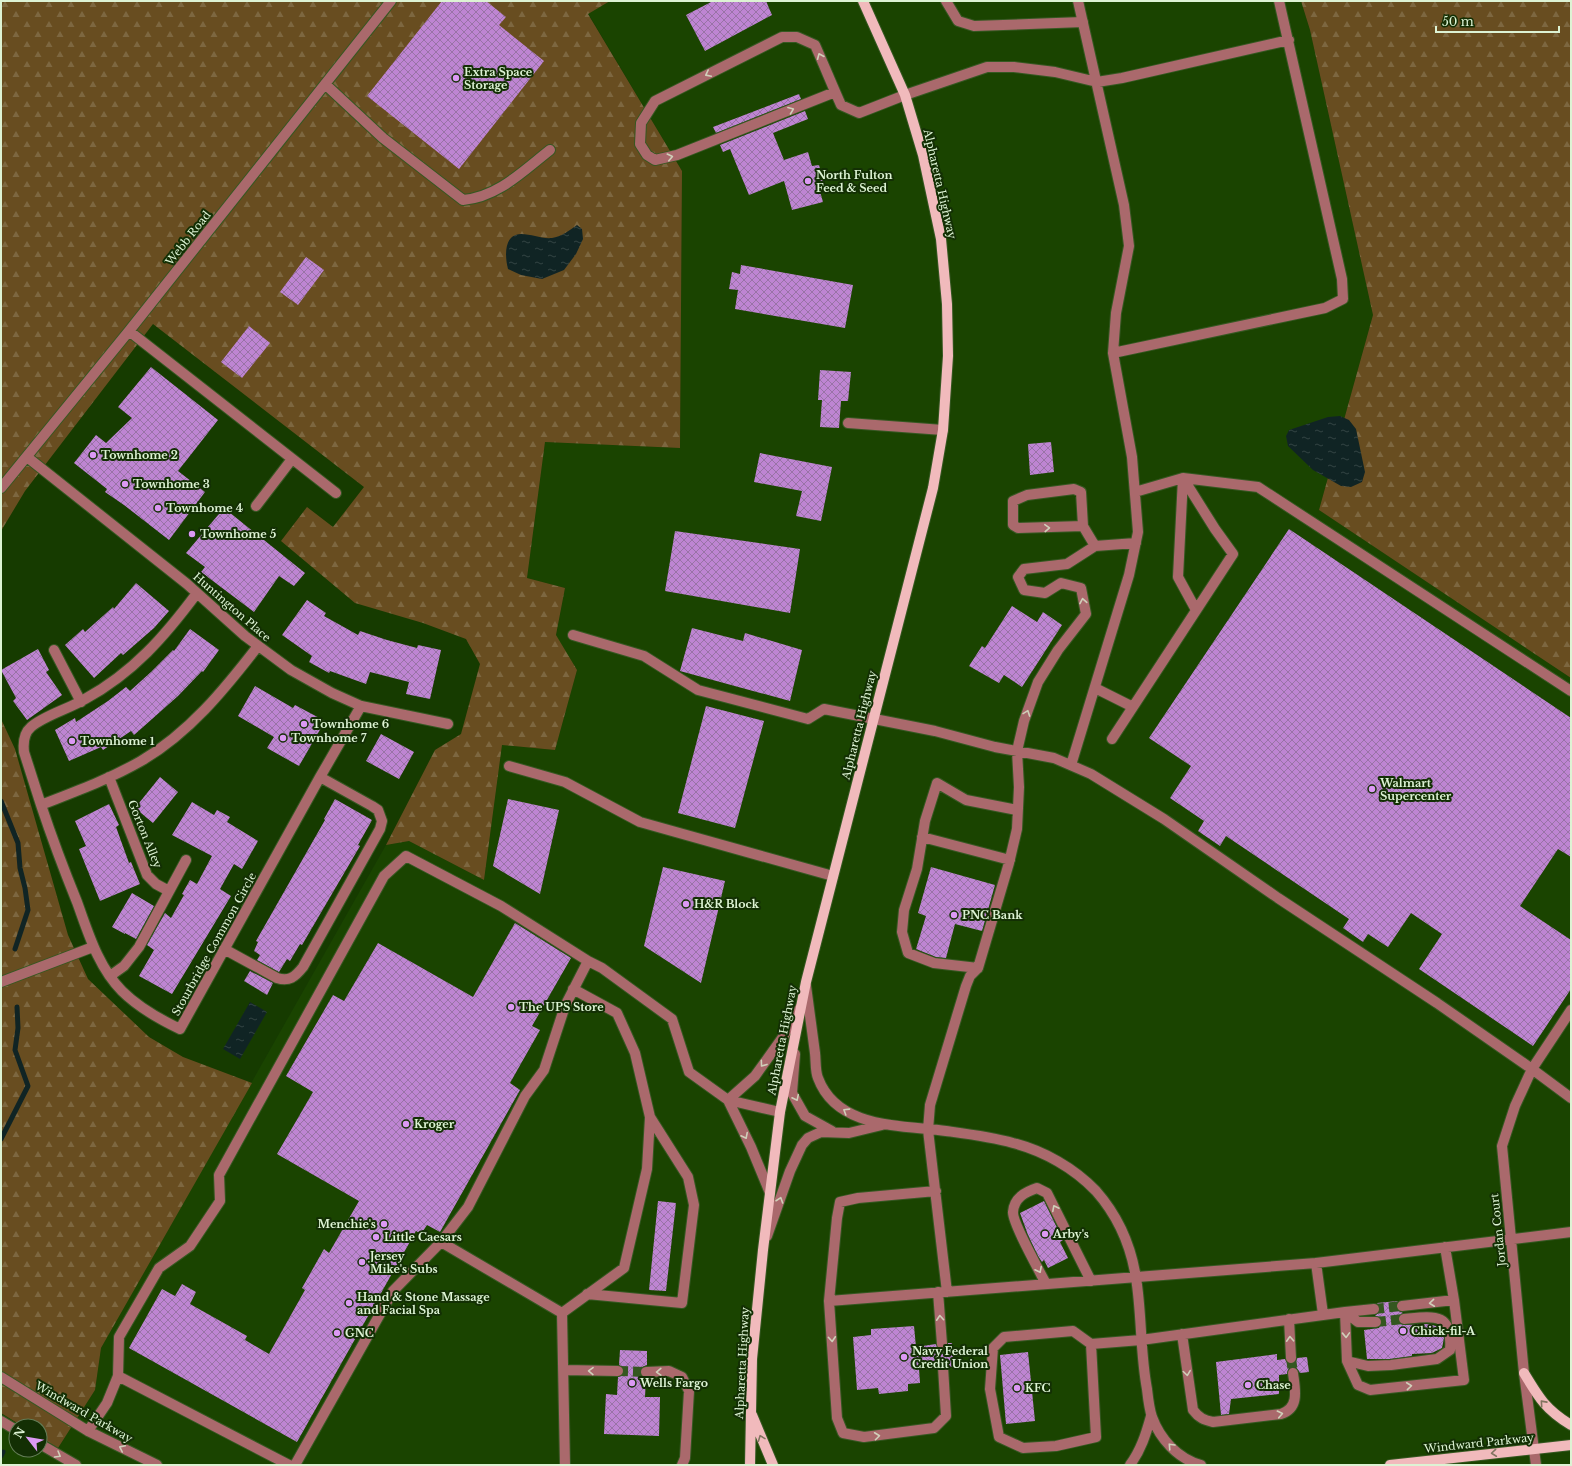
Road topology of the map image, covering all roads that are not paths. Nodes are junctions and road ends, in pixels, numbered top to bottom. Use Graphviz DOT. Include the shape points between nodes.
graph roads {
  1 [pos="391,1"];
  2 [pos="863,1"];
  3 [pos="946,1"];
  4 [pos="1078,1"];
  5 [pos="1280,1"];
  6 [pos="1083,22"];
  7 [pos="1288,40"];
  8 [pos="1097,82"];
  9 [pos="325,84"];
  10 [pos="835,92"];
  11 [pos="905,95"];
  12 [pos="550,150"];
  13 [pos="129,331"];
  14 [pos="1113,353"];
  15 [pos="848,423"];
  16 [pos="943,430"];
  17 [pos="27,457"];
  18 [pos="292,459"];
  19 [pos="1183,478"];
  20 [pos="1,488"];
  21 [pos="1135,492"];
  22 [pos="336,493"];
  23 [pos="256,506"];
  24 [pos="1083,526"];
  25 [pos="1136,543"];
  26 [pos="1095,546"];
  27 [pos="197,593"];
  28 [pos="1196,610"];
  29 [pos="572,635"];
  30 [pos="258,646"];
  31 [pos="54,650"];
  32 [pos="1095,688"];
  33 [pos="1571,691"];
  34 [pos="81,702"];
  35 [pos="361,706"];
  36 [pos="1133,707"];
  37 [pos="874,719"];
  38 [pos="448,724"];
  39 [pos="1112,738"];
  40 [pos="1017,751"];
  41 [pos="1071,765"];
  42 [pos="509,766"];
  43 [pos="109,777"];
  44 [pos="320,777"];
  45 [pos="41,805"];
  46 [pos="1017,810"];
  47 [pos="922,837"];
  48 [pos="186,860"];
  49 [pos="1010,860"];
  50 [pos="833,876"];
  51 [pos="169,891"];
  52 [pos="94,947"];
  53 [pos="224,949"];
  54 [pos="588,961"];
  55 [pos="978,968"];
  56 [pos="110,976"];
  57 [pos="1,982"];
  58 [pos="806,982"];
  59 [pos="573,989"];
  60 [pos="800,1008"];
  61 [pos="1571,1010"];
  62 [pos="796,1032"];
  63 [pos="1532,1069"];
  64 [pos="1571,1098"];
  65 [pos="728,1100"];
  66 [pos="780,1112"];
  67 [pos="650,1117"];
  68 [pos="882,1125"];
  69 [pos="928,1130"];
  70 [pos="834,1133"];
  71 [pos="936,1191"];
  72 [pos="770,1193"];
  73 [pos="1571,1232"];
  74 [pos="1511,1239"];
  75 [pos="441,1242"];
  76 [pos="1445,1247"];
  77 [pos="762,1250"];
  78 [pos="1316,1263"];
  79 [pos="1136,1278"];
  80 [pos="1091,1281"];
  81 [pos="1046,1284"];
  82 [pos="943,1292"];
  83 [pos="587,1294"];
  84 [pos="829,1300"];
  85 [pos="1454,1300"];
  86 [pos="1402,1306"];
  87 [pos="1374,1309"];
  88 [pos="1345,1312"];
  89 [pos="562,1313"];
  90 [pos="1323,1314"];
  91 [pos="1290,1319"];
  92 [pos="1404,1319"];
  93 [pos="1376,1322"];
  94 [pos="1182,1334"];
  95 [pos="1141,1340"];
  96 [pos="942,1344"];
  97 [pos="1091,1344"];
  98 [pos="1292,1358"];
  99 [pos="1347,1361"];
  100 [pos="943,1367"];
  101 [pos="564,1370"];
  102 [pos="618,1371"];
  103 [pos="646,1372"];
  104 [pos="1524,1372"];
  105 [pos="1293,1373"];
  106 [pos="118,1376"];
  107 [pos="1,1377"];
  108 [pos="751,1411"];
  109 [pos="1151,1416"];
  110 [pos="1571,1425"];
  111 [pos="88,1431"];
  112 [pos="1571,1445"];
  113 [pos="48,1449"];
  114 [pos="1533,1449"];
  115 [pos="76,1465"];
  116 [pos="157,1465"];
  117 [pos="289,1465"];
  118 [pos="295,1465"];
  119 [pos="565,1465"];
  120 [pos="682,1465"];
  121 [pos="750,1465"];
  122 [pos="773,1465"];
  123 [pos="1130,1465"];
  124 [pos="1201,1465"];
  125 [pos="1390,1465"];
  126 [pos="1536,1465"];
  1 -- 9 [label="street, Webb Road"];
  2 -- 11 [label="main road, Alpharetta Highway"];
  3 -- 6 [label="street" via="958,21 974,26"];
  4 -- 6 [label="street"];
  5 -- 7 [label="street"];
  6 -- 8 [label="street"];
  7 -- 8 [label="street"];
  7 -- 14 [label="street" via="1342,279 1343,299 1325,308"];
  8 -- 11 [label="street" via="1055,72 987,67"];
  8 -- 14 [label="street" via="1124,205 1129,246 1116,313"];
  9 -- 12 [label="street" via="383,138 463,200 476,199 503,187"];
  9 -- 13 [label="street, Webb Road"];
  10 -- 10 [label="street, one-way" via="815,45 798,37 782,37 655,101 641,123 640,144 655,160 676,155"];
  10 -- 11 [label="street" via="841,105 859,113"];
  11 -- 16 [label="main road, Alpharetta Highway" via="927,170 941,239 948,334"];
  13 -- 17 [label="street, Webb Road"];
  13 -- 18 [label="street"];
  14 -- 21 [label="street" via="1132,457"];
  15 -- 16 [label="street"];
  16 -- 37 [label="main road, Alpharetta Highway" via="933,488"];
  17 -- 20 [label="street, Webb Road"];
  17 -- 27 [label="street, Huntington Place"];
  18 -- 22 [label="street"];
  18 -- 23 [label="street"];
  19 -- 21 [label="street"];
  19 -- 28 [label="street" via="1178,577"];
  19 -- 28 [label="street" via="1233,554"];
  19 -- 33 [label="street" via="1258,487"];
  21 -- 25 [label="street" via="1138,532"];
  24 -- 24 [label="street, one-way" via="1081,492 1074,489 1027,495 1013,501 1013,525 1018,528"];
  24 -- 26 [label="street"];
  25 -- 26 [label="street"];
  25 -- 32 [label="street"];
  40 -- 26 [label="street, one-way" via="1024,721 1038,682 1058,650 1086,614 1081,588 1061,583 1045,593 1024,590 1018,577 1024,569 1067,564"];
  27 -- 30 [label="street, Huntington Place"];
  27 -- 34 [label="street, Stourbridge Common Circle" via="144,657 106,687"];
  28 -- 36 [label="street"];
  29 -- 37 [label="street" via="644,656 698,690 808,719 824,709"];
  30 -- 35 [label="street, Huntington Place" via="291,670"];
  30 -- 43 [label="street" via="200,716 141,761"];
  31 -- 34 [label="street"];
  32 -- 36 [label="street"];
  32 -- 41 [label="street"];
  34 -- 45 [label="street, Stourbridge Common Circle" via="37,723 26,735 24,752"];
  35 -- 38 [label="street, Huntington Place"];
  35 -- 44 [label="street, Stourbridge Common Circle"];
  36 -- 39 [label="street"];
  37 -- 40 [label="street"];
  37 -- 50 [label="main road, Alpharetta Highway"];
  40 -- 41 [label="street" via="1054,758"];
  40 -- 46 [label="street"];
  41 -- 63 [label="street" via="1091,774 1164,819"];
  42 -- 50 [label="street" via="565,782 640,822"];
  43 -- 45 [label="street"];
  43 -- 51 [label="street, Gorton Alley" via="147,875"];
  44 -- 53 [label="street, Stourbridge Common Circle"];
  44 -- 53 [label="street" via="378,810 382,821 303,967 297,974 284,981"];
  45 -- 52 [label="street, Stourbridge Common Circle"];
  46 -- 47 [label="street" via="966,800 937,783"];
  46 -- 49 [label="street" via="1017,829"];
  47 -- 49 [label="street"];
  47 -- 55 [label="street" via="917,869 904,910 902,932 908,953 934,963"];
  48 -- 51 [label="street, Gorton Alley"];
  49 -- 55 [label="street"];
  50 -- 58 [label="main road, Alpharetta Highway"];
  51 -- 56 [label="street, Gorton Alley" via="131,959"];
  52 -- 56 [label="street, Stourbridge Common Circle"];
  52 -- 57 [label="street"];
  53 -- 56 [label="street, Stourbridge Common Circle" via="180,1029 157,1018 138,1004 121,990"];
  54 -- 59 [label="street"];
  54 -- 65 [label="street" via="602,968 672,1020 689,1072"];
  54 -- 106 [label="street" via="501,906 406,856 384,876 219,1175 220,1201 190,1246 160,1268 119,1337"];
  55 -- 69 [label="street" via="970,976 966,986 930,1105"];
  58 -- 60 [label="main road, Alpharetta Highway"];
  68 -- 58 [label="street, one-way" via="848,1113 829,1098 817,1077"];
  59 -- 67 [label="street" via="617,1013 636,1053"];
  59 -- 75 [label="street" via="544,1070 525,1096 468,1207"];
  60 -- 62 [label="main road, Alpharetta Highway"];
  60 -- 65 [label="street, one-way" via="755,1076"];
  61 -- 63 [label="street, Jordan Court"];
  62 -- 66 [label="main road, Alpharetta Highway"];
  62 -- 70 [label="street, one-way" via="792,1093 805,1116"];
  63 -- 64 [label="street"];
  63 -- 74 [label="street, Jordan Court" via="1515,1106 1502,1146"];
  65 -- 66 [label="street"];
  65 -- 72 [label="street, one-way"];
  66 -- 72 [label="main road, Alpharetta Highway"];
  67 -- 83 [label="street" via="647,1169 624,1268"];
  67 -- 83 [label="street" via="688,1177 694,1205 682,1303"];
  68 -- 69 [label="street"];
  68 -- 70 [label="street" via="849,1133"];
  69 -- 71 [label="street"];
  69 -- 79 [label="street" via="1013,1143 1041,1153 1069,1168 1095,1191 1116,1217 1129,1246"];
  77 -- 70 [label="street, one-way" via="802,1145 808,1138 821,1132"];
  71 -- 82 [label="street"];
  71 -- 84 [label="street" via="840,1202"];
  72 -- 77 [label="main road, Alpharetta Highway"];
  73 -- 74 [label="street"];
  74 -- 76 [label="street"];
  74 -- 104 [label="street, Jordan Court"];
  75 -- 89 [label="street"];
  75 -- 118 [label="street" via="393,1291"];
  76 -- 78 [label="street"];
  76 -- 85 [label="street"];
  77 -- 108 [label="main road, Alpharetta Highway" via="752,1359"];
  78 -- 79 [label="street"];
  78 -- 90 [label="street"];
  79 -- 80 [label="street"];
  79 -- 95 [label="street"];
  80 -- 81 [label="street"];
  80 -- 81 [label="street, one-way" via="1047,1193 1037,1188 1026,1192 1016,1201 1012,1213"];
  81 -- 82 [label="street"];
  82 -- 84 [label="street"];
  96 -- 82 [label="street, one-way"];
  83 -- 89 [label="street"];
  84 -- 100 [label="street, one-way" via="837,1418 843,1433 864,1437 934,1428 946,1416"];
  85 -- 86 [label="street, one-way"];
  99 -- 85 [label="street, one-way" via="1358,1385 1370,1390 1464,1380"];
  87 -- 88 [label="street"];
  88 -- 90 [label="street"];
  88 -- 93 [label="street" via="1358,1322"];
  88 -- 99 [label="street, one-way"];
  89 -- 101 [label="street"];
  90 -- 91 [label="street"];
  91 -- 94 [label="street"];
  98 -- 91 [label="street, one-way"];
  92 -- 99 [label="street" via="1431,1317 1442,1320 1447,1325 1451,1337 1450,1350 1437,1359 1391,1365 1368,1366"];
  94 -- 95 [label="street"];
  94 -- 105 [label="street, one-way" via="1193,1410 1197,1417 1204,1420 1213,1422 1288,1412 1296,1396"];
  95 -- 97 [label="street"];
  95 -- 109 [label="street" via="1142,1363"];
  97 -- 97 [label="street" via="1073,1331 1004,1338 993,1348 990,1389 999,1437 1023,1448 1056,1446 1096,1437"];
  102 -- 101 [label="street, one-way"];
  101 -- 119 [label="street"];
  120 -- 103 [label="street, one-way" via="685,1458 689,1391 682,1377 669,1371"];
  110 -- 104 [label="main road, one-way" via="1556,1416 1540,1400"];
  104 -- 114 [label="street, Jordan Court"];
  106 -- 111 [label="street" via="107,1403"];
  106 -- 117 [label="street"];
  107 -- 111 [label="street, Windward Parkway"];
  108 -- 121 [label="main road, Alpharetta Highway"];
  122 -- 108 [label="main road, one-way"];
  109 -- 123 [label="street" via="1145,1440"];
  124 -- 109 [label="street, one-way" via="1189,1462 1171,1448"];
  116 -- 111 [label="street, Windward Parkway, one-way"];
  112 -- 114 [label="main road, Windward Parkway"];
  113 -- 115 [label="street, one-way"];
  114 -- 125 [label="main road, Windward Parkway, one-way"];
  114 -- 126 [label="street, Jordan Court"];
}
